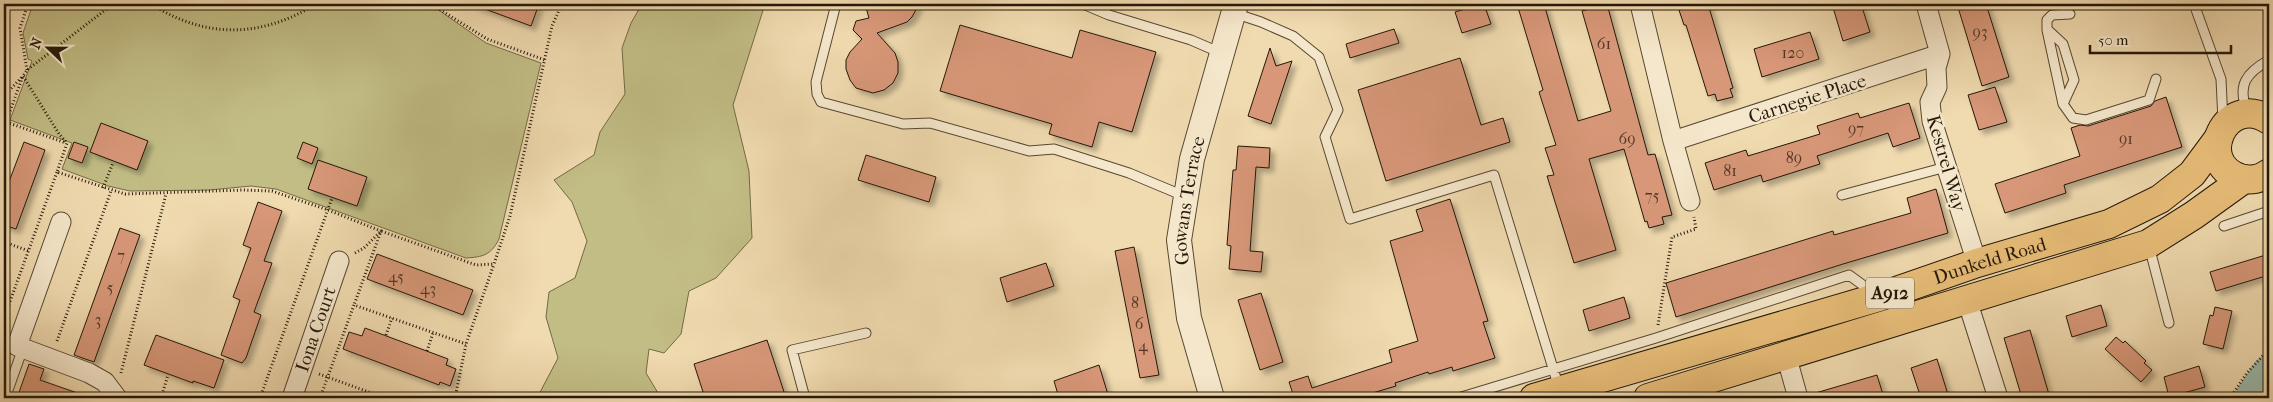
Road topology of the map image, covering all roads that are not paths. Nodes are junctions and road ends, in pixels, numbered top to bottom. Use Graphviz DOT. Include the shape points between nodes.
graph roads {
  1 [pos="836,4"];
  2 [pos="1084,4"];
  3 [pos="1640,4"];
  4 [pos="1926,4"];
  5 [pos="2194,4"];
  6 [pos="1235,8"];
  7 [pos="2070,14"];
  8 [pos="2047,30"];
  9 [pos="1221,53"];
  10 [pos="1940,54"];
  11 [pos="2269,60"];
  12 [pos="2156,79"];
  13 [pos="2062,104"];
  14 [pos="2258,117"];
  15 [pos="2220,133"];
  16 [pos="1673,141"];
  17 [pos="1946,167"];
  18 [pos="2257,176"];
  19 [pos="1842,195"];
  20 [pos="1184,196"];
  21 [pos="1690,201"];
  22 [pos="2269,212"];
  23 [pos="61,222"];
  24 [pos="2224,226"];
  25 [pos="2148,244"];
  26 [pos="339,261"];
  27 [pos="1977,263"];
  28 [pos="1879,297"];
  29 [pos="1968,300"];
  30 [pos="2169,323"];
  31 [pos="866,333"];
  32 [pos="1782,340"];
  33 [pos="23,348"];
  34 [pos="1568,384"];
  35 [pos="7,393"];
  36 [pos="117,398"];
  37 [pos="292,398"];
  38 [pos="805,398"];
  39 [pos="1212,398"];
  40 [pos="1458,398"];
  41 [pos="1534,398"];
  42 [pos="1648,398"];
  43 [pos="1798,398"];
  44 [pos="1998,398"];
  1 -- 20 [label="lane" via="816,82 816,94 821,102 903,124 930,123 1029,151 1054,149 1129,173"];
  2 -- 9 [label="lane"];
  3 -- 16 [label="street"];
  4 -- 10 [label="street, Kestrel Way"];
  5 -- 15 [label="lane" via="2221,79"];
  6 -- 9 [label="street, Gowans Terrace"];
  6 -- 34 [label="lane" via="1293,36 1319,57 1338,110 1325,137 1350,219 1494,175"];
  7 -- 8 [label="lane" via="2052,15 2047,20"];
  8 -- 13 [label="lane"];
  8 -- 13 [label="lane" via="2063,44 2074,80"];
  9 -- 20 [label="street, Gowans Terrace"];
  10 -- 16 [label="street, Carnegie Place"];
  10 -- 17 [label="street, Kestrel Way" via="1936,68 1937,87 1930,102 1932,121"];
  11 -- 14 [label="lane" via="2249,74 2242,86 2241,97"];
  12 -- 13 [label="lane" via="2149,100 2086,120 2073,118"];
  14 -- 15 [label="main road, A912" via="2238,116"];
  15 -- 18 [label="main road, A912" via="2217,150 2226,169 2234,176"];
  15 -- 27 [label="main road, Dunkeld Road / A912" via="2192,174 2160,199 2109,224"];
  16 -- 21 [label="street"];
  17 -- 19 [label="lane"];
  17 -- 27 [label="street, Kestrel Way"];
  18 -- 25 [label="main road, Dunkeld Road / A912"];
  20 -- 39 [label="street, Gowans Terrace" via="1178,240 1181,273 1189,318"];
  22 -- 24 [label="lane"];
  23 -- 33 [label="street" via="17,346"];
  25 -- 29 [label="main road, Dunkeld Road / A912"];
  25 -- 30 [label="lane"];
  26 -- 37 [label="street, Iona Court"];
  27 -- 28 [label="main road, Dunkeld Road / A912"];
  28 -- 32 [label="main road, Dunkeld Road / A912"];
  28 -- 34 [label="lane" via="1850,275 1656,338"];
  29 -- 32 [label="main road, Dunkeld Road / A912"];
  29 -- 44 [label="street"];
  31 -- 38 [label="lane" via="792,350"];
  32 -- 34 [label="main road, Dunkeld Road / A912"];
  32 -- 42 [label="main road, Dunkeld Road / A912"];
  32 -- 43 [label="street"];
  33 -- 35 [label="lane"];
  33 -- 36 [label="street" via="89,372 105,382"];
  34 -- 40 [label="lane"];
  34 -- 41 [label="main road, Dunkeld Road / A912"];
}
